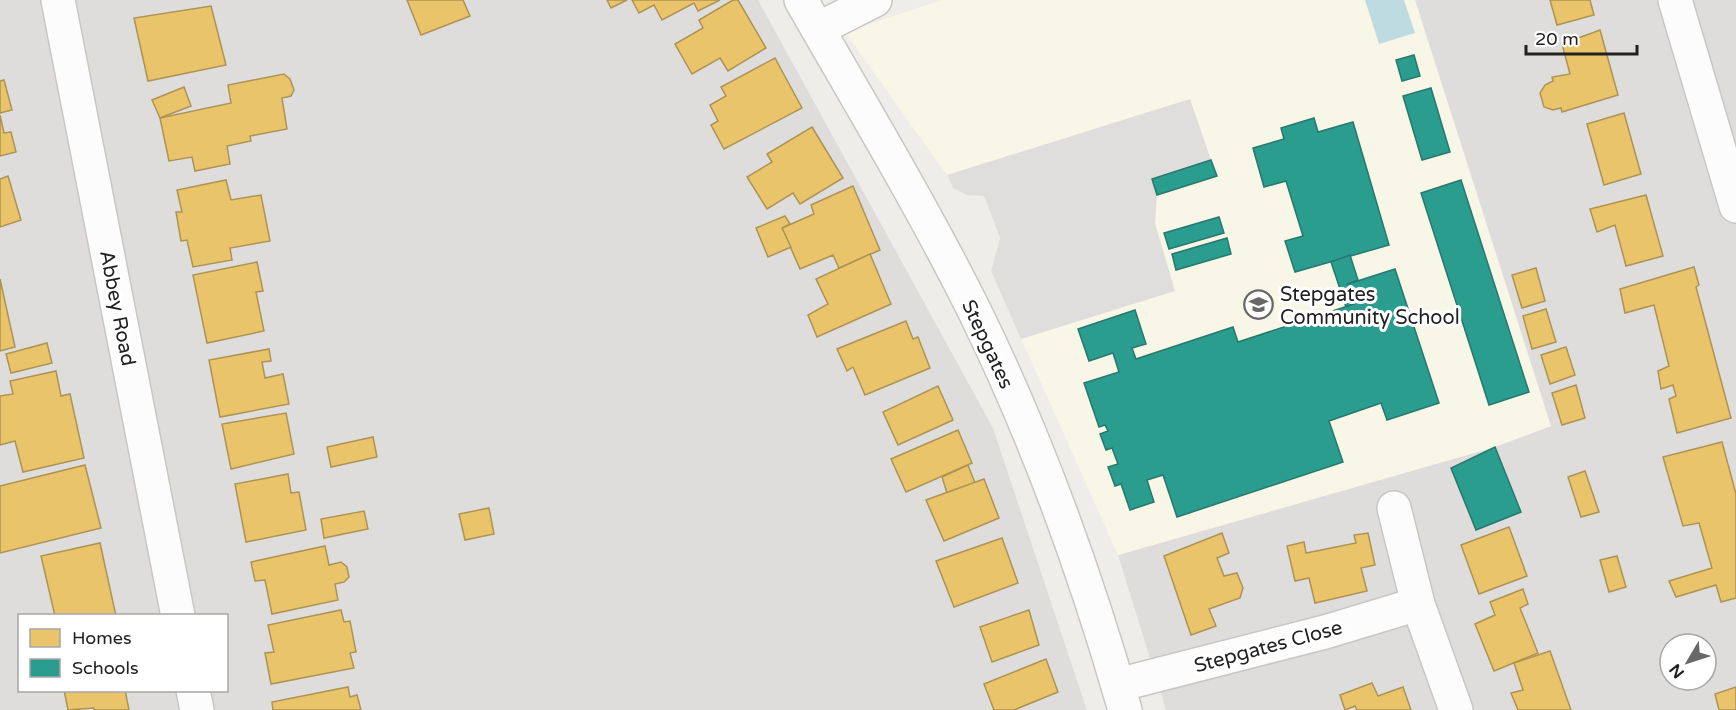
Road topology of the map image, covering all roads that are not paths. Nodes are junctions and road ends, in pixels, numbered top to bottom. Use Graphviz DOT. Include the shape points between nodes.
graph roads {
  1 [pos="58,0"];
  2 [pos="801,0"];
  3 [pos="875,0"];
  4 [pos="1675,0"];
  5 [pos="818,29"];
  6 [pos="1736,206"];
  7 [pos="1394,508"];
  8 [pos="1418,604"];
  9 [pos="178,614"];
  10 [pos="193,692"];
  11 [pos="1121,698"];
  12 [pos="197,710"];
  13 [pos="1456,710"];
  1 -- 9 [label="street, Abbey Road"];
  2 -- 5 [label="street, Stepgates"];
  3 -- 5 [label="street"];
  4 -- 6 [label="street"];
  5 -- 11 [label="street, Stepgates" via="915,196 999,364 1073,548"];
  7 -- 8 [label="street"];
  8 -- 11 [label="street, Stepgates Close"];
  8 -- 13 [label="street"];
  10 -- 12 [label="street"];
}
